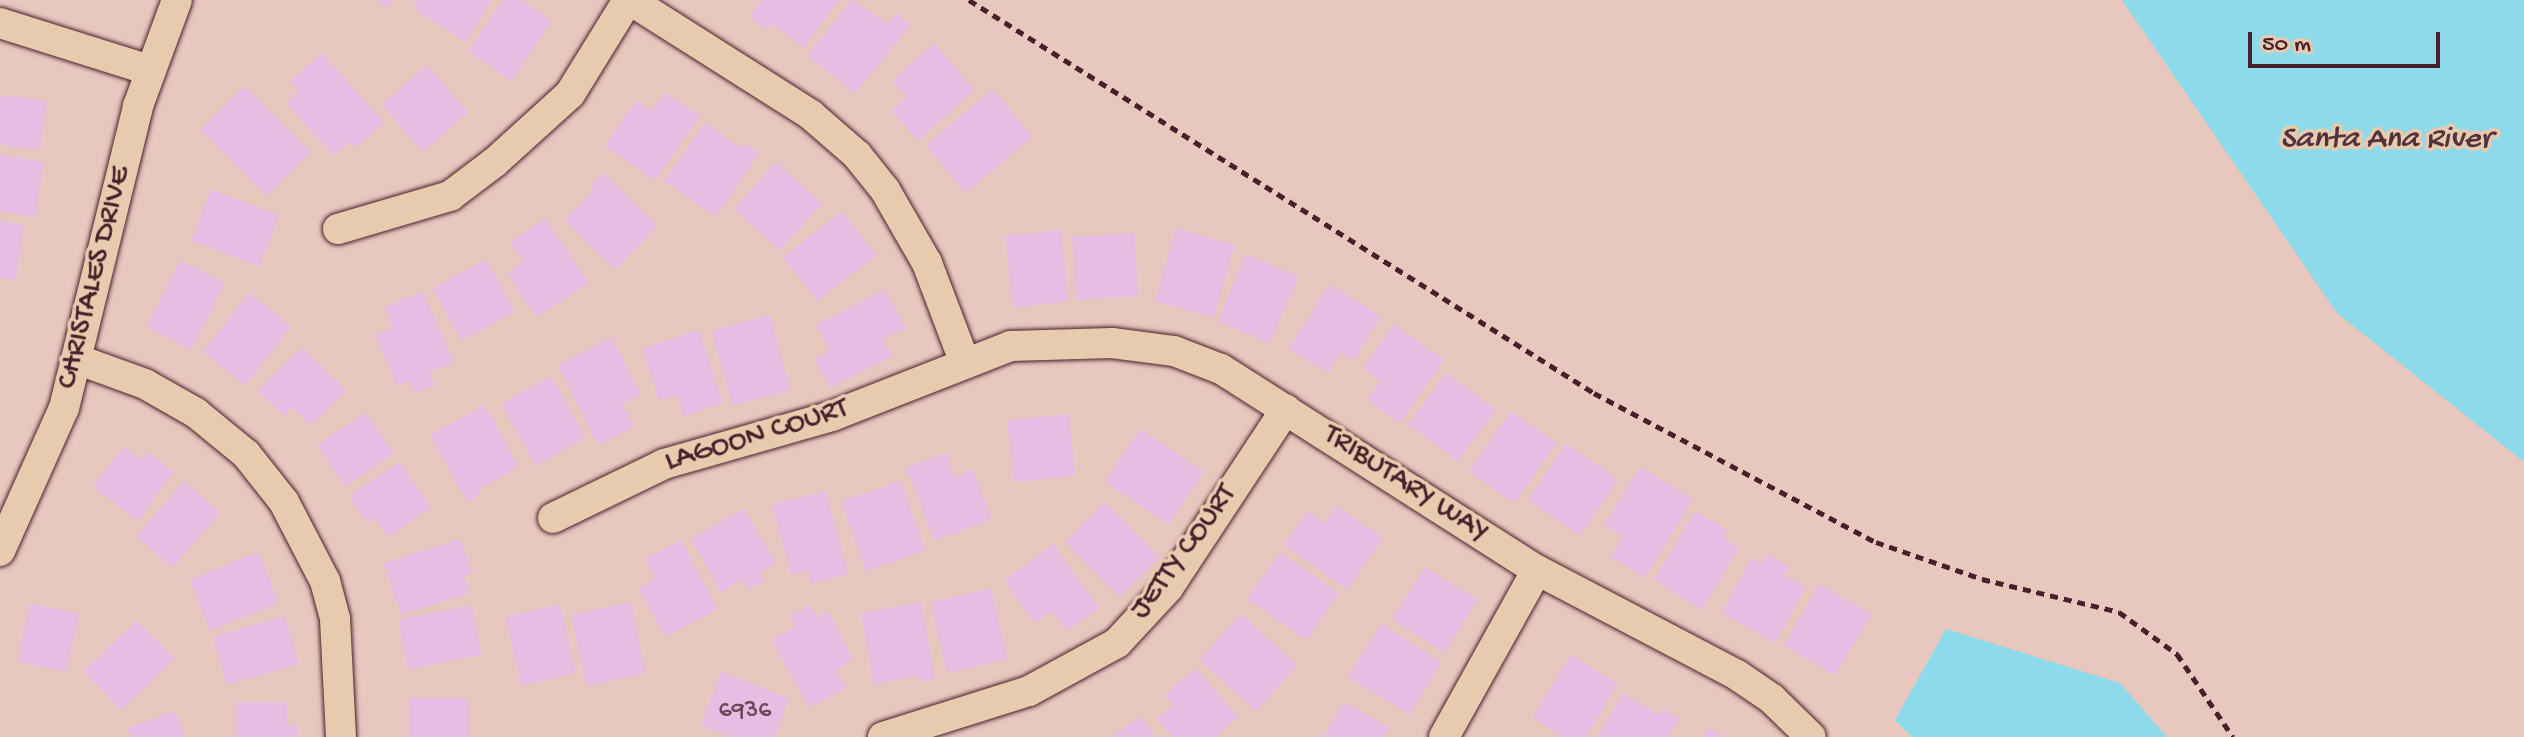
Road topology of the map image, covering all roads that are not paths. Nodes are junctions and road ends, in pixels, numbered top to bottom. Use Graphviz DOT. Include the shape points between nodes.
graph roads {
  1 [pos="177,0"];
  2 [pos="629,0"];
  3 [pos="0,23"];
  4 [pos="149,70"];
  5 [pos="338,229"];
  6 [pos="79,360"];
  7 [pos="965,363"];
  8 [pos="1286,409"];
  9 [pos="553,518"];
  10 [pos="0,551"];
  11 [pos="1537,570"];
  12 [pos="341,737"];
  13 [pos="883,737"];
  14 [pos="1444,737"];
  15 [pos="1811,737"];
  1 -- 4 [label="street, CHRISTALES DRIVE"];
  2 -- 5 [label="street" via="570,94 495,162 450,196"];
  2 -- 7 [label="street" via="811,115 857,155 885,190 927,263"];
  3 -- 4 [label="street"];
  4 -- 6 [label="street, CHRISTALES DRIVE"];
  6 -- 10 [label="street, CHRISTALES DRIVE" via="26,502"];
  6 -- 12 [label="street" via="145,384 196,413 246,454 284,502 325,581 335,619"];
  7 -- 8 [label="street, TRIBUTARY WAY" via="1011,346 1065,342 1174,351 1221,369"];
  7 -- 9 [label="street, LAGOON COURT" via="832,416 664,464"];
  8 -- 11 [label="street, TRIBUTARY WAY"];
  8 -- 13 [label="street, JETTY COURT" via="1168,588 1117,643 1029,691"];
  11 -- 14 [label="street"];
  11 -- 15 [label="street, TRIBUTARY WAY" via="1737,675 1772,699"];
}
